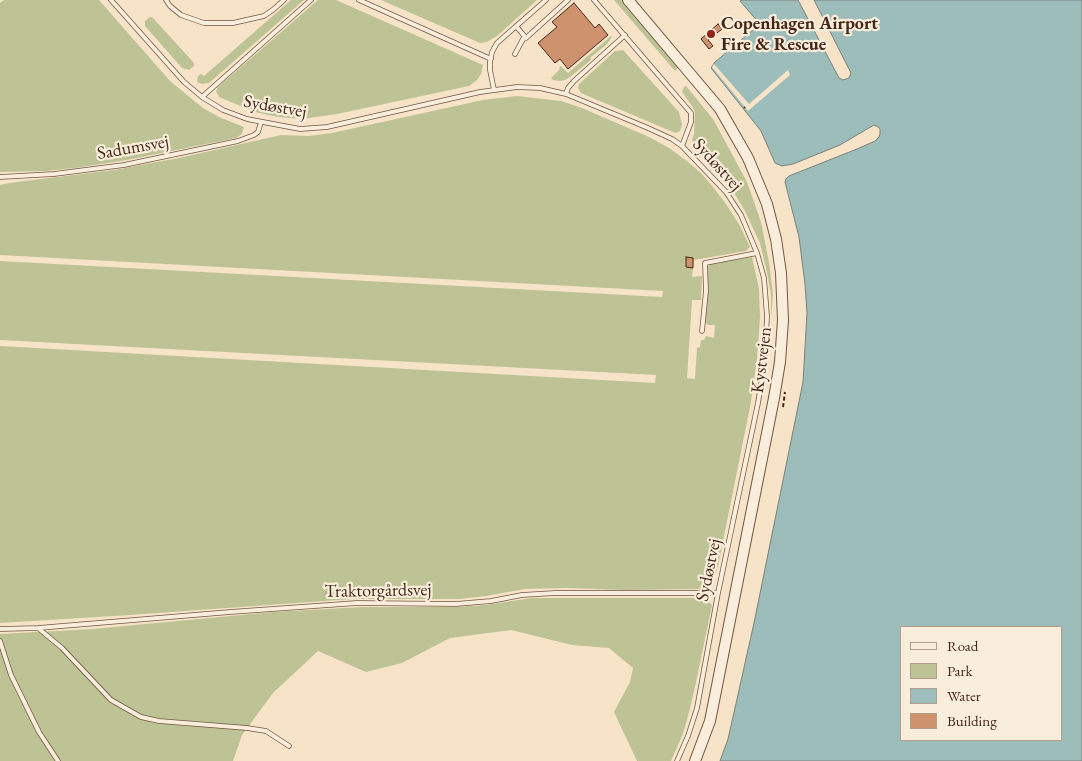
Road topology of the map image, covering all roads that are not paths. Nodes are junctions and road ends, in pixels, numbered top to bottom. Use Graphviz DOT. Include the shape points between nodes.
graph roads {
  1 [pos="111,0"];
  2 [pos="166,0"];
  3 [pos="284,0"];
  4 [pos="311,0"];
  5 [pos="360,0"];
  6 [pos="546,0"];
  7 [pos="568,0"];
  8 [pos="594,0"];
  9 [pos="628,0"];
  10 [pos="516,26"];
  11 [pos="625,35"];
  12 [pos="526,38"];
  13 [pos="515,54"];
  14 [pos="491,59"];
  15 [pos="494,90"];
  16 [pos="566,94"];
  17 [pos="202,97"];
  18 [pos="261,122"];
  19 [pos="682,146"];
  20 [pos="0,178"];
  21 [pos="757,253"];
  22 [pos="702,331"];
  23 [pos="718,593"];
  24 [pos="38,628"];
  25 [pos="0,629"];
  26 [pos="0,641"];
  27 [pos="289,746"];
  28 [pos="58,761"];
  29 [pos="677,761"];
  30 [pos="696,761"];
  1 -- 17 [label="lane, Sydøstvej" via="184,82"];
  2 -- 3 [label="lane" via="181,15 217,24 264,16"];
  4 -- 17 [label="lane"];
  5 -- 14 [label="lane"];
  6 -- 10 [label="lane"];
  7 -- 12 [label="lane"];
  8 -- 11 [label="lane"];
  9 -- 30 [label="street, Kystvejen" via="720,108 748,158 766,204 781,273 783,320 774,398 710,721"];
  10 -- 12 [label="lane"];
  10 -- 14 [label="lane" via="497,43"];
  11 -- 16 [label="lane" via="574,80"];
  11 -- 19 [label="lane" via="690,113 691,122"];
  12 -- 13 [label="lane"];
  14 -- 15 [label="lane"];
  15 -- 16 [label="lane, Sydøstvej" via="540,88"];
  15 -- 18 [label="lane, Sydøstvej" via="327,127 300,129"];
  16 -- 19 [label="lane, Sydøstvej" via="648,128"];
  17 -- 18 [label="lane, Sydøstvej" via="223,110"];
  18 -- 20 [label="lane, Sadumsvej" via="254,136 238,141 124,165"];
  19 -- 21 [label="lane, Sydøstvej" via="726,192 741,215"];
  21 -- 22 [label="lane" via="704,263 706,291"];
  21 -- 23 [label="lane, Sydøstvej" via="764,278 767,316 765,359"];
  23 -- 24 [label="lane, Traktorgårdsvej" via="555,593 456,604 357,603"];
  23 -- 29 [label="lane, Sydøstvej" via="696,708"];
  24 -- 25 [label="lane, Traktorgårdsvej"];
  24 -- 27 [label="lane" via="62,648 111,700 141,717 266,731"];
  26 -- 28 [label="lane" via="11,675 39,732"];
}
